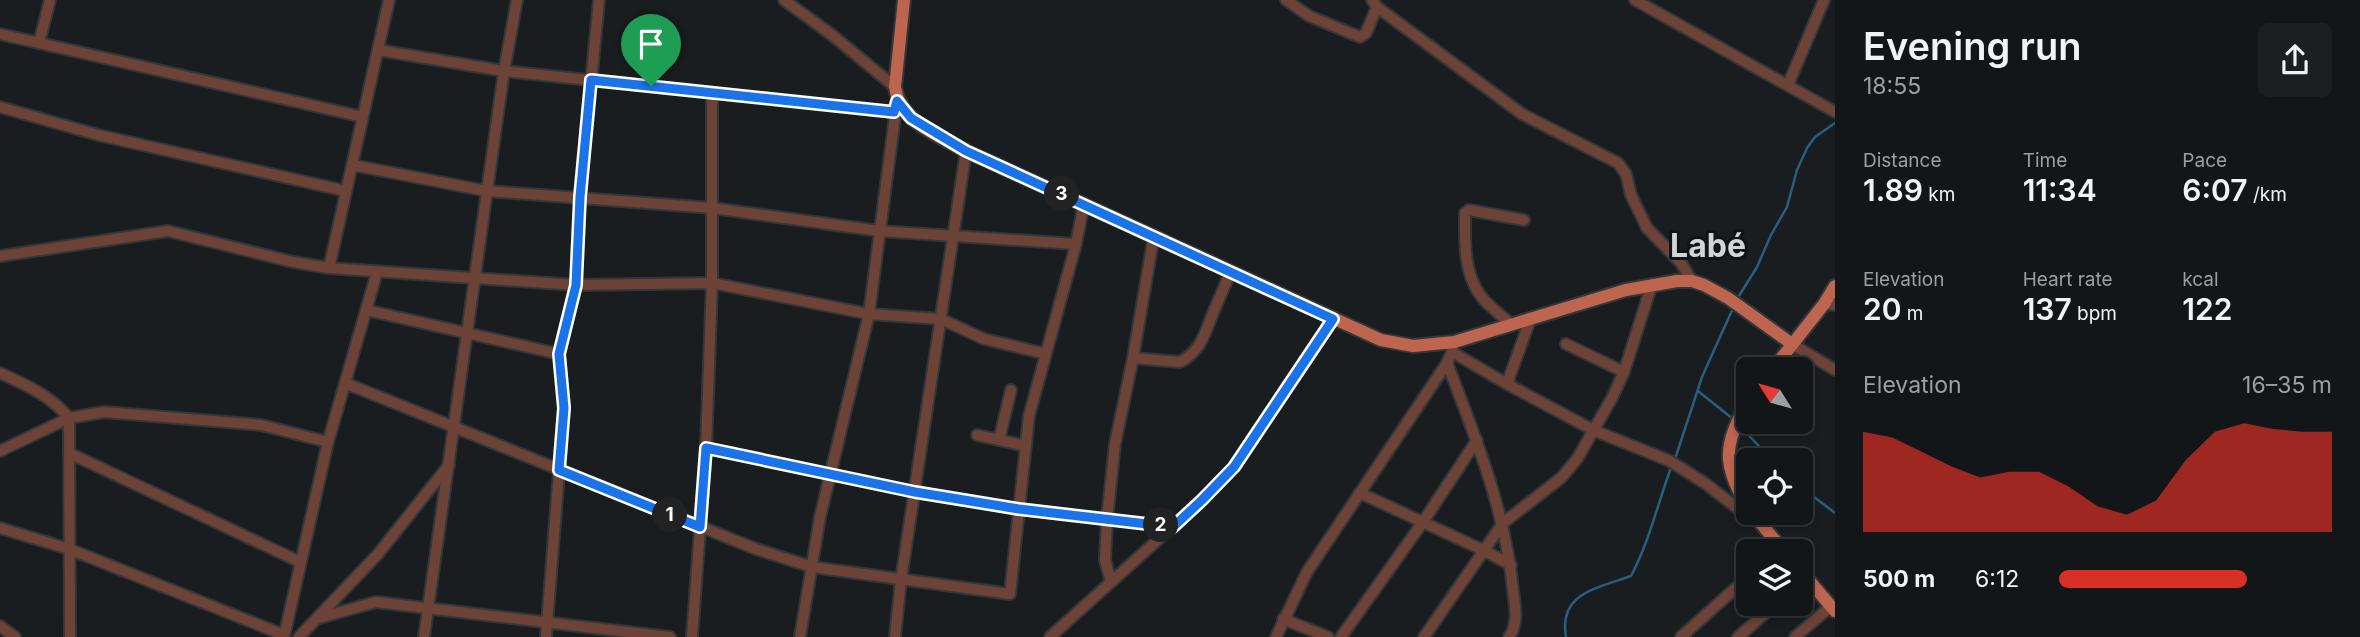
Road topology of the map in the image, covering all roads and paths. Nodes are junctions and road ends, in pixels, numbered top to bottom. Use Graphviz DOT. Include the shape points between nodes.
graph roads {
  1 [pos="50,0"];
  2 [pos="389,0"];
  3 [pos="517,0"];
  4 [pos="599,0"];
  5 [pos="784,0"];
  6 [pos="904,0"];
  7 [pos="1286,0"];
  8 [pos="1635,0"];
  9 [pos="1824,0"];
  10 [pos="1375,3"];
  11 [pos="1655,5"];
  12 [pos="0,34"];
  13 [pos="39,43"];
  14 [pos="378,50"];
  15 [pos="504,71"];
  16 [pos="591,80"];
  17 [pos="1787,85"];
  18 [pos="712,93"];
  19 [pos="895,100"];
  20 [pos="0,107"];
  21 [pos="1835,112"];
  22 [pos="363,117"];
  23 [pos="966,151"];
  24 [pos="352,165"];
  25 [pos="346,191"];
  26 [pos="487,191"];
  27 [pos="580,197"];
  28 [pos="1084,204"];
  29 [pos="712,208"];
  30 [pos="1524,220"];
  31 [pos="880,231"];
  32 [pos="954,236"];
  33 [pos="1154,236"];
  34 [pos="1076,244"];
  35 [pos="0,256"];
  36 [pos="329,268"];
  37 [pos="1231,271"];
  38 [pos="377,272"];
  39 [pos="475,279"];
  40 [pos="1692,281"];
  41 [pos="712,283"];
  42 [pos="1652,284"];
  43 [pos="576,285"];
  44 [pos="1835,286"];
  45 [pos="1830,304"];
  46 [pos="366,310"];
  47 [pos="869,314"];
  48 [pos="941,319"];
  49 [pos="1333,319"];
  50 [pos="1530,320"];
  51 [pos="1512,325"];
  52 [pos="468,332"];
  53 [pos="1566,344"];
  54 [pos="1792,344"];
  55 [pos="1451,352"];
  56 [pos="559,354"];
  57 [pos="1046,354"];
  58 [pos="1782,357"];
  59 [pos="1133,358"];
  60 [pos="1835,370"];
  61 [pos="1624,372"];
  62 [pos="0,373"];
  63 [pos="345,383"];
  64 [pos="1507,384"];
  65 [pos="1011,390"];
  66 [pos="69,418"];
  67 [pos="1736,423"];
  68 [pos="455,428"];
  69 [pos="1593,430"];
  70 [pos="977,435"];
  71 [pos="999,440"];
  72 [pos="1477,440"];
  73 [pos="328,442"];
  74 [pos="1026,446"];
  75 [pos="706,448"];
  76 [pos="0,451"];
  77 [pos="69,453"];
  78 [pos="450,464"];
  79 [pos="559,470"];
  80 [pos="830,475"];
  81 [pos="1736,485"];
  82 [pos="915,492"];
  83 [pos="1360,493"];
  84 [pos="1736,506"];
  85 [pos="1019,509"];
  86 [pos="1107,519"];
  87 [pos="1423,522"];
  88 [pos="1503,523"];
  89 [pos="1762,525"];
  90 [pos="700,527"];
  91 [pos="1173,527"];
  92 [pos="0,528"];
  93 [pos="1772,539"];
  94 [pos="69,548"];
  95 [pos="1483,550"];
  96 [pos="300,562"];
  97 [pos="1511,565"];
  98 [pos="812,567"];
  99 [pos="901,580"];
  100 [pos="1111,582"];
  101 [pos="1813,587"];
  102 [pos="1736,588"];
  103 [pos="429,607"];
  104 [pos="1833,608"];
  105 [pos="1762,616"];
  106 [pos="318,618"];
  107 [pos="1283,619"];
  108 [pos="547,621"];
  109 [pos="0,626"];
  110 [pos="284,636"];
  111 [pos="15,637"];
  112 [pos="70,637"];
  113 [pos="299,637"];
  114 [pos="424,637"];
  115 [pos="546,637"];
  116 [pos="670,637"];
  117 [pos="692,637"];
  118 [pos="800,637"];
  119 [pos="895,637"];
  120 [pos="1049,637"];
  121 [pos="1276,637"];
  122 [pos="1328,637"];
  123 [pos="1341,637"];
  124 [pos="1423,637"];
  125 [pos="1509,637"];
  126 [pos="1681,637"];
  127 [pos="1738,637"];
  128 [pos="1795,637"];
  1 -- 13 [label="street"];
  2 -- 14 [label="street"];
  3 -- 15 [label="street"];
  4 -- 16 [label="street"];
  5 -- 19 [label="street" via="832,34"];
  6 -- 19 [label="main road"];
  7 -- 10 [label="street" via="1309,16 1360,37 1366,33"];
  8 -- 11 [label="street"];
  9 -- 17 [label="street"];
  10 -- 40 [label="street" via="1522,114 1618,163 1647,228 1681,262"];
  11 -- 17 [label="street"];
  12 -- 13 [label="street"];
  13 -- 22 [label="street"];
  14 -- 15 [label="street"];
  14 -- 22 [label="street"];
  15 -- 16 [label="street"];
  15 -- 26 [label="street"];
  16 -- 18 [label="street"];
  16 -- 27 [label="street"];
  17 -- 21 [label="street"];
  18 -- 19 [label="street"];
  18 -- 29 [label="street"];
  19 -- 23 [label="main road" via="911,118"];
  19 -- 31 [label="street"];
  20 -- 25 [label="street" via="98,135"];
  22 -- 24 [label="street"];
  23 -- 28 [label="main road"];
  23 -- 32 [label="street"];
  24 -- 25 [label="street"];
  24 -- 26 [label="street"];
  25 -- 36 [label="street"];
  26 -- 27 [label="street"];
  26 -- 39 [label="street"];
  27 -- 29 [label="street"];
  27 -- 43 [label="street"];
  28 -- 33 [label="main road"];
  28 -- 34 [label="street"];
  29 -- 31 [label="street"];
  29 -- 41 [label="street"];
  30 -- 51 [label="street" via="1465,213 1467,265 1474,285"];
  31 -- 32 [label="street"];
  31 -- 47 [label="street"];
  32 -- 34 [label="street"];
  32 -- 48 [label="street"];
  33 -- 37 [label="main road"];
  33 -- 59 [label="street"];
  34 -- 57 [label="street"];
  35 -- 36 [label="street" via="168,231"];
  36 -- 38 [label="street"];
  37 -- 49 [label="main road"];
  37 -- 59 [label="street" via="1206,337 1194,352 1180,362"];
  38 -- 39 [label="street"];
  38 -- 46 [label="street"];
  39 -- 43 [label="street"];
  39 -- 52 [label="street"];
  40 -- 42 [label="main road"];
  40 -- 54 [label="main road" via="1728,298"];
  41 -- 43 [label="street"];
  41 -- 47 [label="street"];
  41 -- 75 [label="street"];
  42 -- 50 [label="main road"];
  42 -- 61 [label="street"];
  43 -- 56 [label="street"];
  44 -- 45 [label="main road"];
  45 -- 54 [label="main road"];
  46 -- 52 [label="street"];
  46 -- 63 [label="street"];
  47 -- 48 [label="street"];
  47 -- 80 [label="street"];
  48 -- 57 [label="street" via="984,339"];
  48 -- 82 [label="street"];
  49 -- 55 [label="main road" via="1381,340"];
  49 -- 91 [label="street" via="1234,467"];
  50 -- 51 [label="main road"];
  50 -- 64 [label="street"];
  51 -- 55 [label="main road"];
  52 -- 56 [label="street"];
  52 -- 68 [label="street"];
  53 -- 61 [label="street"];
  54 -- 58 [label="main road"];
  54 -- 60 [label="street"];
  55 -- 64 [label="street"];
  55 -- 72 [label="street"];
  55 -- 83 [label="street"];
  56 -- 79 [label="street" via="564,408"];
  57 -- 74 [label="street"];
  59 -- 86 [label="street" via="1115,444"];
  61 -- 69 [label="street"];
  62 -- 66 [label="street" via="38,391"];
  63 -- 68 [label="street"];
  63 -- 73 [label="street"];
  64 -- 69 [label="street"];
  65 -- 71 [label="street"];
  66 -- 73 [label="street" via="104,412 261,425"];
  66 -- 76 [label="street"];
  66 -- 77 [label="street"];
  67 -- 81 [label="main road" via="1728,459"];
  68 -- 78 [label="street"];
  68 -- 79 [label="street"];
  69 -- 84 [label="street" via="1674,463"];
  69 -- 88 [label="street" via="1561,478"];
  70 -- 71 [label="street"];
  71 -- 74 [label="street"];
  72 -- 87 [label="street"];
  72 -- 88 [label="street"];
  73 -- 96 [label="street"];
  74 -- 85 [label="street"];
  75 -- 80 [label="street"];
  75 -- 90 [label="street"];
  77 -- 94 [label="street"];
  77 -- 96 [label="street"];
  78 -- 103 [label="street"];
  78 -- 106 [label="street" via="378,554"];
  79 -- 90 [label="street"];
  79 -- 108 [label="street"];
  80 -- 82 [label="street"];
  80 -- 98 [label="street"];
  82 -- 85 [label="street"];
  82 -- 99 [label="street"];
  83 -- 87 [label="street"];
  83 -- 107 [label="street" via="1307,572"];
  85 -- 86 [label="street"];
  85 -- 99 [label="street" via="1010,594"];
  86 -- 91 [label="street"];
  86 -- 100 [label="street" via="1105,560"];
  87 -- 95 [label="street"];
  87 -- 123 [label="street"];
  88 -- 95 [label="street"];
  88 -- 97 [label="street"];
  89 -- 93 [label="main road"];
  90 -- 98 [label="street"];
  90 -- 117 [label="street"];
  91 -- 100 [label="street"];
  92 -- 94 [label="street"];
  94 -- 110 [label="street"];
  94 -- 112 [label="street"];
  95 -- 97 [label="street"];
  95 -- 124 [label="street"];
  96 -- 110 [label="street"];
  97 -- 125 [label="street" via="1516,616"];
  98 -- 99 [label="street"];
  98 -- 118 [label="street"];
  99 -- 119 [label="street"];
  100 -- 120 [label="street"];
  101 -- 104 [label="main road"];
  102 -- 126 [label="street"];
  103 -- 106 [label="street" via="376,603"];
  103 -- 108 [label="street"];
  103 -- 114 [label="street"];
  104 -- 128 [label="street"];
  105 -- 127 [label="street"];
  106 -- 113 [label="street"];
  107 -- 121 [label="street"];
  107 -- 122 [label="street"];
  108 -- 115 [label="street"];
  108 -- 116 [label="street"];
  109 -- 111 [label="street"];
}
